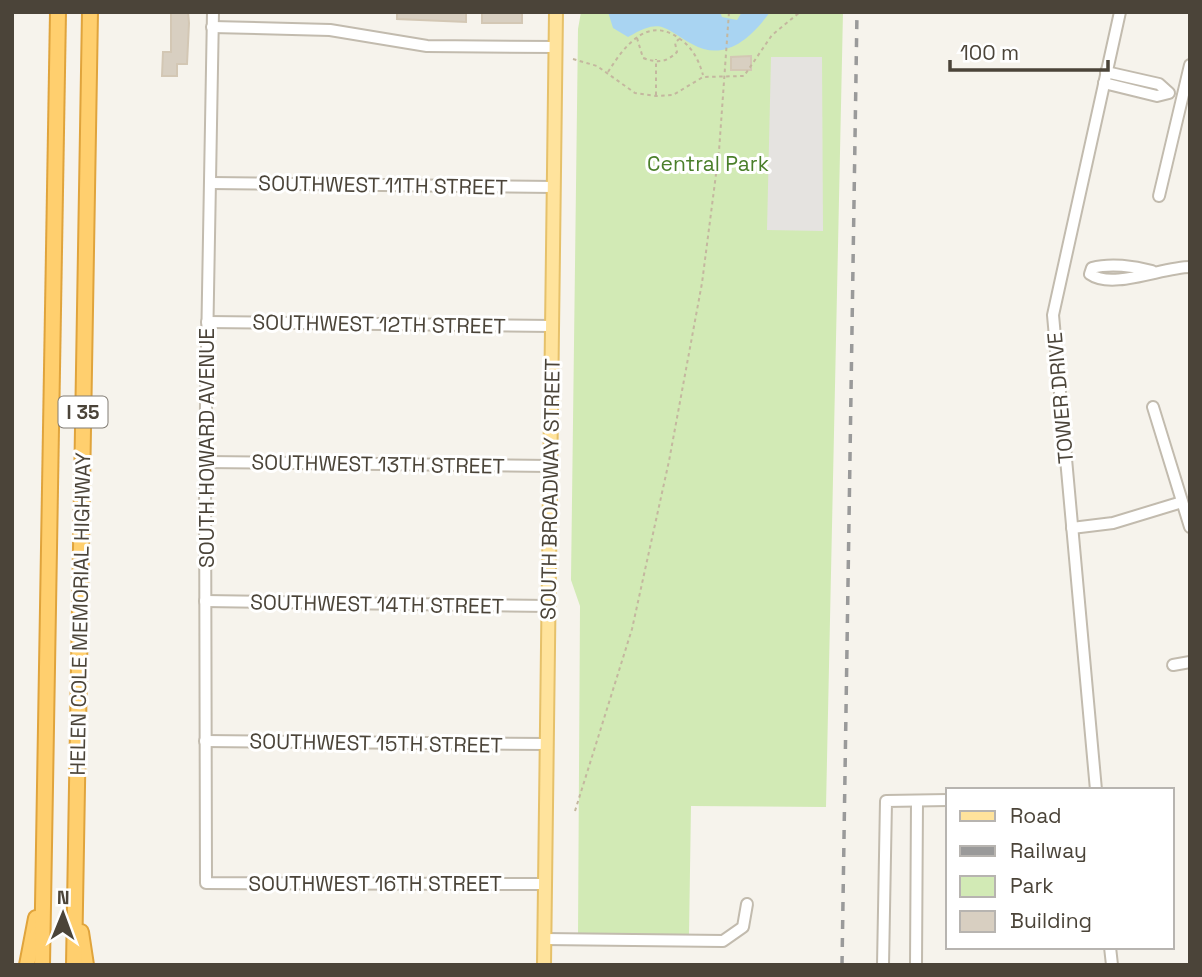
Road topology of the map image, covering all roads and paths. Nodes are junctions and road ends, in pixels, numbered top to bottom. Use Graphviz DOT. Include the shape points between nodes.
graph roads {
  1 [pos="58,12"];
  2 [pos="90,12"];
  3 [pos="213,12"];
  4 [pos="556,12"];
  5 [pos="729,12"];
  6 [pos="800,12"];
  7 [pos="1120,12"];
  8 [pos="212,27"];
  9 [pos="636,37"];
  10 [pos="679,38"];
  11 [pos="556,47"];
  12 [pos="573,59"];
  13 [pos="656,60"];
  14 [pos="1190,65"];
  15 [pos="607,72"];
  16 [pos="703,76"];
  17 [pos="724,76"];
  18 [pos="1105,77"];
  19 [pos="656,96"];
  20 [pos="1186,97"];
  21 [pos="211,183"];
  22 [pos="554,187"];
  23 [pos="1159,196"];
  24 [pos="1190,267"];
  25 [pos="1152,271"];
  26 [pos="207,322"];
  27 [pos="552,326"];
  28 [pos="1153,407"];
  29 [pos="205,462"];
  30 [pos="550,466"];
  31 [pos="1182,502"];
  32 [pos="1190,527"];
  33 [pos="1072,528"];
  34 [pos="205,601"];
  35 [pos="549,606"];
  36 [pos="1190,662"];
  37 [pos="1173,665"];
  38 [pos="205,741"];
  39 [pos="547,744"];
  40 [pos="1096,788"];
  41 [pos="946,800"];
  42 [pos="917,801"];
  43 [pos="575,811"];
  44 [pos="44,883"];
  45 [pos="206,883"];
  46 [pos="545,884"];
  47 [pos="75,892"];
  48 [pos="747,904"];
  49 [pos="544,939"];
  50 [pos="27,965"];
  51 [pos="42,965"];
  52 [pos="74,965"];
  53 [pos="86,965"];
  54 [pos="544,965"];
  55 [pos="883,965"];
  56 [pos="916,965"];
  1 -- 44 [label="highway, HELEN COLE MEMORIAL HIGHWAY / I 35"];
  2 -- 47 [label="highway, HELEN COLE MEMORIAL HIGHWAY / I 35"];
  3 -- 8 [label="street, SOUTH HOWARD AVENUE"];
  4 -- 11 [label="main road, SOUTH BROADWAY STREET"];
  5 -- 17 [label="path"];
  6 -- 17 [label="path" via="772,35 744,76"];
  7 -- 18 [label="street, TOWER DRIVE"];
  8 -- 11 [label="street" via="330,30 428,46"];
  8 -- 21 [label="street, SOUTH HOWARD AVENUE"];
  9 -- 10 [label="path" via="656,29"];
  9 -- 13 [label="path" via="643,58"];
  9 -- 15 [label="path"];
  10 -- 13 [label="path" via="670,59"];
  10 -- 16 [label="path" via="694,52"];
  11 -- 22 [label="main road, SOUTH BROADWAY STREET"];
  12 -- 15 [label="path"];
  13 -- 19 [label="path"];
  14 -- 20 [label="street"];
  15 -- 19 [label="path" via="635,93"];
  16 -- 17 [label="path"];
  16 -- 19 [label="path" via="673,95"];
  17 -- 43 [label="path" via="702,284 669,461 632,629"];
  18 -- 20 [label="street" via="1157,96"];
  18 -- 33 [label="street, TOWER DRIVE" via="1053,315"];
  20 -- 23 [label="street"];
  21 -- 22 [label="street, SOUTHWEST 11TH STREET"];
  21 -- 26 [label="street, SOUTH HOWARD AVENUE"];
  22 -- 27 [label="main road, SOUTH BROADWAY STREET"];
  24 -- 25 [label="street"];
  26 -- 27 [label="street, SOUTHWEST 12TH STREET"];
  26 -- 29 [label="street, SOUTH HOWARD AVENUE"];
  27 -- 30 [label="main road, SOUTH BROADWAY STREET"];
  28 -- 31 [label="street"];
  29 -- 30 [label="street, SOUTHWEST 13TH STREET"];
  29 -- 34 [label="street, SOUTH HOWARD AVENUE"];
  30 -- 35 [label="main road, SOUTH BROADWAY STREET"];
  31 -- 32 [label="street"];
  31 -- 33 [label="street" via="1113,523"];
  33 -- 40 [label="street, TOWER DRIVE"];
  34 -- 35 [label="street, SOUTHWEST 14TH STREET"];
  34 -- 38 [label="street, SOUTH HOWARD AVENUE"];
  35 -- 39 [label="main road, SOUTH BROADWAY STREET"];
  36 -- 37 [label="street"];
  38 -- 39 [label="street, SOUTHWEST 15TH STREET"];
  38 -- 45 [label="street, SOUTH HOWARD AVENUE"];
  39 -- 46 [label="main road, SOUTH BROADWAY STREET"];
  41 -- 42 [label="street"];
  42 -- 55 [label="street" via="886,801"];
  42 -- 56 [label="street"];
  44 -- 50 [label="highway"];
  44 -- 51 [label="highway, HELEN COLE MEMORIAL HIGHWAY / I 35"];
  45 -- 46 [label="street, SOUTHWEST 16TH STREET"];
  46 -- 49 [label="main road, SOUTH BROADWAY STREET"];
  47 -- 52 [label="highway, HELEN COLE MEMORIAL HIGHWAY / I 35"];
  47 -- 53 [label="highway"];
  48 -- 49 [label="street" via="743,927 723,941"];
  49 -- 54 [label="main road, SOUTH BROADWAY STREET"];
}
